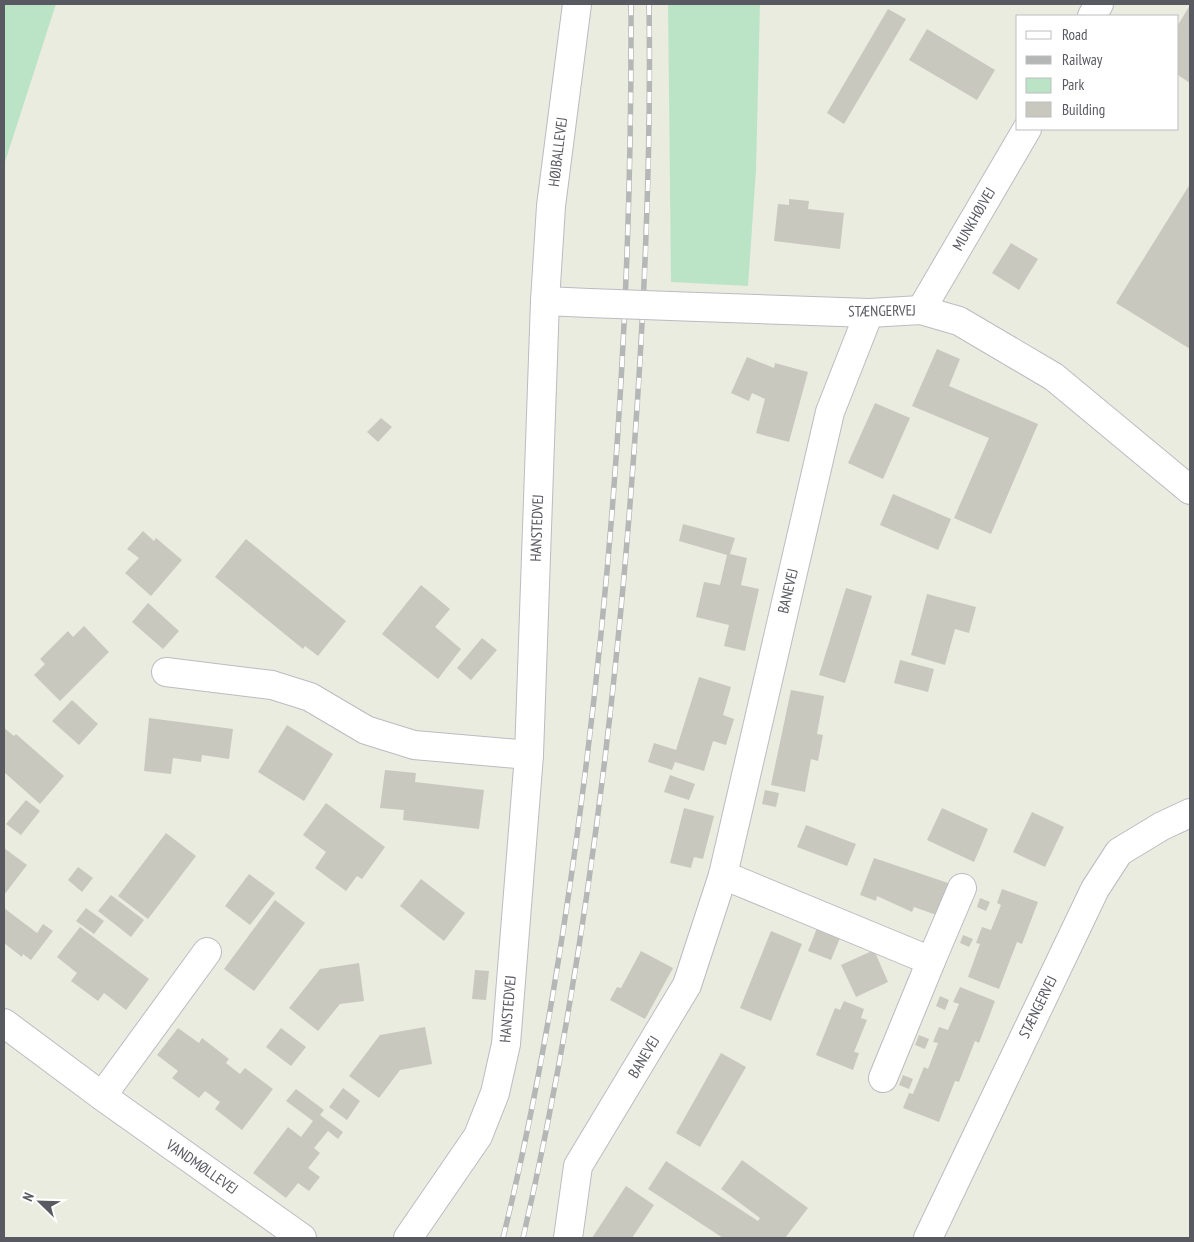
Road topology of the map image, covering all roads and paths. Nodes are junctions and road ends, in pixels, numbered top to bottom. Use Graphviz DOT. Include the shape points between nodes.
graph roads {
  1 [pos="577,4"];
  2 [pos="1099,4"];
  3 [pos="1093,15"];
  4 [pos="1026,130"];
  5 [pos="545,301"];
  6 [pos="921,310"];
  7 [pos="870,313"];
  8 [pos="1190,490"];
  9 [pos="166,672"];
  10 [pos="529,755"];
  11 [pos="1190,813"];
  12 [pos="723,874"];
  13 [pos="962,888"];
  14 [pos="206,952"];
  15 [pos="931,962"];
  16 [pos="4,1022"];
  17 [pos="883,1078"];
  18 [pos="102,1096"];
  19 [pos="302,1238"];
  20 [pos="408,1238"];
  21 [pos="568,1238"];
  22 [pos="928,1238"];
  1 -- 5 [label="street, HØJBALLEVEJ" via="551,206"];
  2 -- 3 [label="street"];
  4 -- 6 [label="street, MUNKHØJVEJ"];
  5 -- 7 [label="street, STÆNGERVEJ, bridge"];
  5 -- 10 [label="street, HANSTEDVEJ"];
  6 -- 7 [label="street, STÆNGERVEJ"];
  6 -- 8 [label="street, STÆNGERVEJ" via="959,321 1054,377"];
  7 -- 12 [label="street, BANEVEJ" via="830,412"];
  9 -- 10 [label="street" via="272,685 310,697 366,730 414,745"];
  10 -- 20 [label="street, HANSTEDVEJ" via="506,1044 495,1093 478,1136"];
  11 -- 22 [label="street, STÆNGERVEJ" via="1119,852 1095,889"];
  12 -- 15 [label="street"];
  12 -- 21 [label="street, BANEVEJ" via="687,985 578,1166"];
  13 -- 15 [label="street"];
  14 -- 18 [label="street"];
  15 -- 17 [label="street"];
  16 -- 18 [label="street, VANDMØLLEVEJ"];
  18 -- 19 [label="street, VANDMØLLEVEJ"];
}
